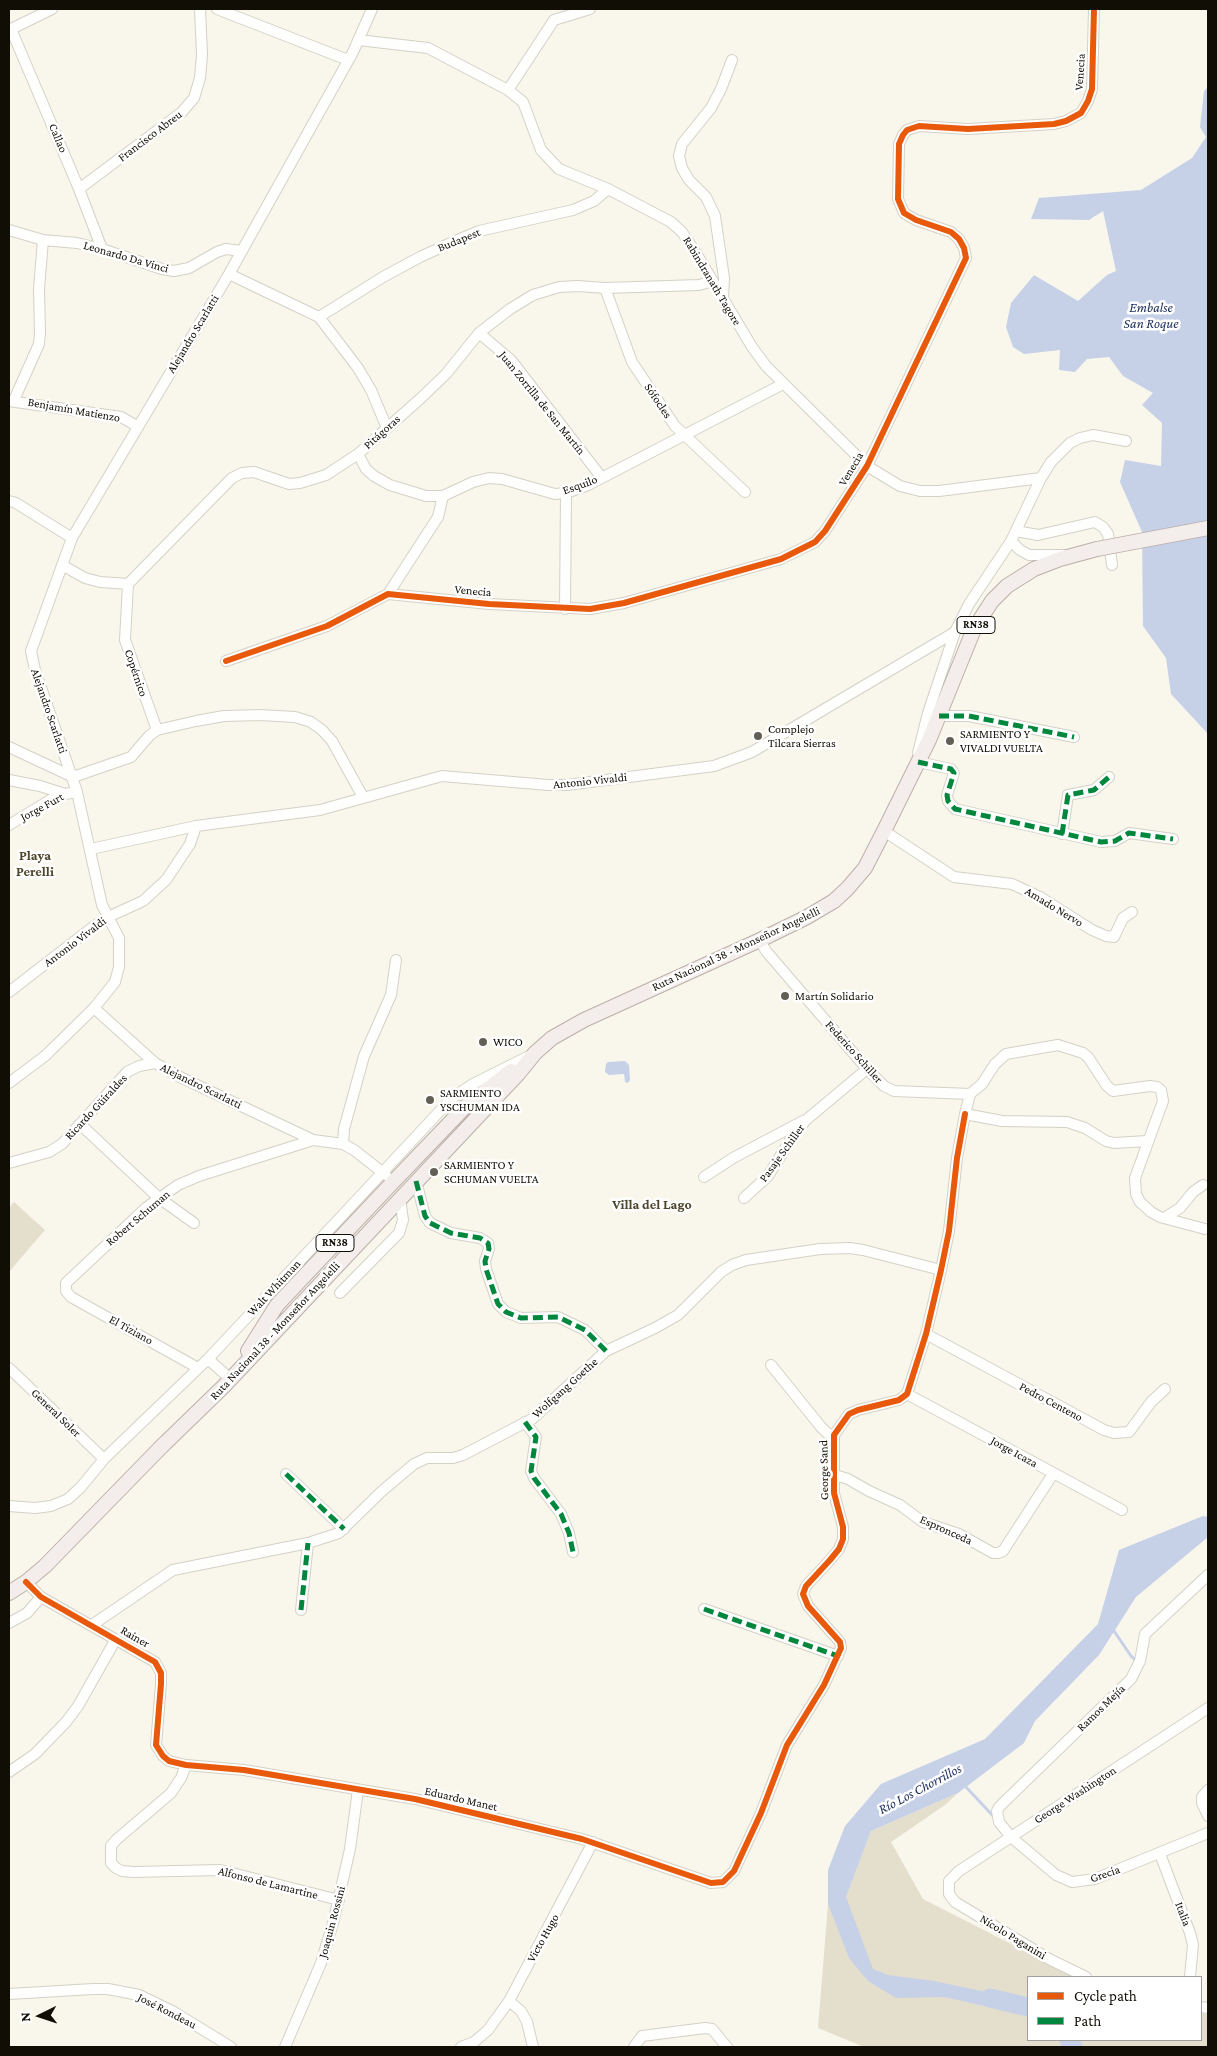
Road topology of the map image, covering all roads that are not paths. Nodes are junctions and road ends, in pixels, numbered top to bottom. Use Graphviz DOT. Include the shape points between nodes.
graph roads {
  1 [pos="52,9"];
  2 [pos="200,9"];
  3 [pos="217,9"];
  4 [pos="372,9"];
  5 [pos="590,9"];
  6 [pos="1094,9"];
  7 [pos="10,29"];
  8 [pos="358,40"];
  9 [pos="348,60"];
  10 [pos="732,60"];
  11 [pos="508,90"];
  12 [pos="80,189"];
  13 [pos="608,190"];
  14 [pos="9,230"];
  15 [pos="43,240"];
  16 [pos="102,249"];
  17 [pos="241,251"];
  18 [pos="229,274"];
  19 [pos="713,281"];
  20 [pos="604,288"];
  21 [pos="723,297"];
  22 [pos="319,317"];
  23 [pos="478,333"];
  24 [pos="783,384"];
  25 [pos="12,401"];
  26 [pos="137,426"];
  27 [pos="387,428"];
  28 [pos="683,436"];
  29 [pos="1126,441"];
  30 [pos="358,454"];
  31 [pos="868,466"];
  32 [pos="602,478"];
  33 [pos="1041,478"];
  34 [pos="745,492"];
  35 [pos="566,493"];
  36 [pos="442,496"];
  37 [pos="9,501"];
  38 [pos="1208,528"];
  39 [pos="1016,530"];
  40 [pos="72,538"];
  41 [pos="1010,541"];
  42 [pos="1072,555"];
  43 [pos="62,565"];
  44 [pos="1112,565"];
  45 [pos="128,584"];
  46 [pos="388,594"];
  47 [pos="565,609"];
  48 [pos="954,632"];
  49 [pos="226,661"];
  50 [pos="939,716"];
  51 [pos="157,730"];
  52 [pos="1074,738"];
  53 [pos="9,747"];
  54 [pos="916,767"];
  55 [pos="1109,776"];
  56 [pos="73,777"];
  57 [pos="9,780"];
  58 [pos="77,792"];
  59 [pos="65,794"];
  60 [pos="363,798"];
  61 [pos="9,825"];
  62 [pos="196,826"];
  63 [pos="884,832"];
  64 [pos="1062,834"];
  65 [pos="1173,839"];
  66 [pos="91,849"];
  67 [pos="1132,912"];
  68 [pos="108,917"];
  69 [pos="760,940"];
  70 [pos="396,960"];
  71 [pos="9,992"];
  72 [pos="94,1008"];
  73 [pos="533,1055"];
  74 [pos="155,1063"];
  75 [pos="868,1069"];
  76 [pos="9,1083"];
  77 [pos="970,1094"];
  78 [pos="965,1114"];
  79 [pos="806,1120"];
  80 [pos="80,1124"];
  81 [pos="313,1140"];
  82 [pos="1147,1141"];
  83 [pos="342,1144"];
  84 [pos="9,1163"];
  85 [pos="388,1176"];
  86 [pos="704,1177"];
  87 [pos="416,1181"];
  88 [pos="1203,1185"];
  89 [pos="159,1198"];
  90 [pos="400,1198"];
  91 [pos="744,1198"];
  92 [pos="1164,1218"];
  93 [pos="194,1223"];
  94 [pos="1205,1230"];
  95 [pos="941,1270"];
  96 [pos="66,1291"];
  97 [pos="313,1292"];
  98 [pos="340,1293"];
  99 [pos="926,1334"];
  100 [pos="606,1351"];
  101 [pos="208,1359"];
  102 [pos="771,1365"];
  103 [pos="9,1368"];
  104 [pos="198,1368"];
  105 [pos="226,1375"];
  106 [pos="1165,1389"];
  107 [pos="907,1394"];
  108 [pos="525,1422"];
  109 [pos="834,1435"];
  110 [pos="159,1449"];
  111 [pos="104,1459"];
  112 [pos="286,1474"];
  113 [pos="1053,1474"];
  114 [pos="835,1475"];
  115 [pos="9,1506"];
  116 [pos="1122,1510"];
  117 [pos="344,1529"];
  118 [pos="308,1543"];
  119 [pos="573,1552"];
  120 [pos="1208,1575"];
  121 [pos="26,1582"];
  122 [pos="9,1593"];
  123 [pos="41,1598"];
  124 [pos="301,1610"];
  125 [pos="704,1610"];
  126 [pos="9,1624"];
  127 [pos="92,1625"];
  128 [pos="116,1639"];
  129 [pos="838,1656"];
  130 [pos="1208,1708"];
  131 [pos="186,1765"];
  132 [pos="9,1772"];
  133 [pos="358,1790"];
  134 [pos="1208,1790"];
  135 [pos="1208,1816"];
  136 [pos="1208,1833"];
  137 [pos="1011,1837"];
  138 [pos="593,1842"];
  139 [pos="1160,1854"];
  140 [pos="948,1888"];
  141 [pos="339,1900"];
  142 [pos="1084,1976"];
  143 [pos="1190,1976"];
  144 [pos="9,1994"];
  145 [pos="509,2001"];
  146 [pos="231,2047"];
  147 [pos="285,2047"];
  148 [pos="461,2047"];
  149 [pos="533,2047"];
  150 [pos="634,2047"];
  151 [pos="728,2047"];
  1 -- 7 [label="street"];
  2 -- 12 [label="street, Francisco Abreu" via="202,55 194,98 182,112"];
  3 -- 9 [label="street"];
  4 -- 8 [label="street, Alejandro Scarlatti"];
  5 -- 11 [label="street" via="554,20"];
  6 -- 31 [label="street, Venecia" via="1092,89 1081,113 1066,122 1054,124 968,129 919,126 903,135 899,144 898,199 904,213 951,232 959,239 966,258"];
  7 -- 12 [label="street, Callao"];
  8 -- 9 [label="street, Alejandro Scarlatti"];
  8 -- 11 [label="street, Rabindranath Tagore" via="428,48"];
  9 -- 17 [label="street, Alejandro Scarlatti"];
  10 -- 21 [label="street" via="711,108 682,144 679,156 689,180 706,197 715,216 724,278"];
  11 -- 13 [label="street, Rabindranath Tagore" via="523,102 541,150 559,169"];
  12 -- 16 [label="street, Callao"];
  13 -- 19 [label="street, Rabindranath Tagore" via="671,222 682,232"];
  13 -- 22 [label="street, Budapest" via="594,201 573,210 479,231 420,256"];
  14 -- 15 [label="street, Leonardo Da Vinci"];
  15 -- 16 [label="street, Leonardo Da Vinci"];
  15 -- 25 [label="street" via="39,344"];
  16 -- 17 [label="street, Leonardo Da Vinci" via="174,271 189,268 217,252"];
  17 -- 18 [label="street, Alejandro Scarlatti"];
  18 -- 22 [label="street"];
  18 -- 26 [label="street, Alejandro Scarlatti"];
  19 -- 20 [label="street, Pitágoras" via="699,285"];
  19 -- 21 [label="street, Rabindranath Tagore"];
  20 -- 23 [label="street, Pitágoras" via="559,287 533,295"];
  20 -- 28 [label="street, Sófocles" via="632,362"];
  21 -- 24 [label="street, Rabindranath Tagore" via="752,347"];
  22 -- 27 [label="street" via="358,368"];
  23 -- 27 [label="street, Pitágoras" via="446,374"];
  23 -- 32 [label="street, Juan Zorrilla de San Martín" via="510,360"];
  24 -- 28 [label="street, Esquilo"];
  24 -- 31 [label="street, Rabindranath Tagore"];
  25 -- 26 [label="street, Benjamín Matienzo" via="122,416"];
  26 -- 40 [label="street, Alejandro Scarlatti"];
  27 -- 30 [label="street, Pitágoras"];
  28 -- 32 [label="street, Esquilo"];
  28 -- 34 [label="street, Sófocles"];
  29 -- 33 [label="street" via="1093,435 1080,438 1061,452"];
  30 -- 36 [label="street" via="366,469 390,485 426,496"];
  30 -- 45 [label="street, Pitágoras" via="326,475 300,483 289,484 254,472 232,478"];
  31 -- 33 [label="street, Rabindranath Tagore" via="900,486 920,491"];
  31 -- 47 [label="street, Venecia" via="825,531 805,548 781,559 624,603"];
  32 -- 35 [label="street, Esquilo"];
  33 -- 39 [label="street"];
  35 -- 36 [label="street, Esquilo" via="556,494 489,478"];
  35 -- 47 [label="street"];
  36 -- 46 [label="street" via="438,517"];
  37 -- 40 [label="street"];
  38 -- 42 [label="main road, Ruta Nacional 38 - Monseñor Angelelli / RN38, bridge"];
  39 -- 41 [label="street"];
  39 -- 44 [label="street" via="1038,535 1094,522 1108,534"];
  40 -- 43 [label="street, Alejandro Scarlatti"];
  41 -- 42 [label="street" via="1029,555"];
  41 -- 48 [label="street"];
  42 -- 50 [label="main road, Ruta Nacional 38 - Monseñor Angelelli / RN38" via="1028,572 992,601 974,630"];
  43 -- 45 [label="street" via="85,578"];
  43 -- 56 [label="street, Alejandro Scarlatti" via="31,651"];
  45 -- 51 [label="street, Copérnico" via="125,640"];
  46 -- 47 [label="street, Venecia"];
  46 -- 49 [label="street" via="327,626"];
  48 -- 54 [label="street" via="928,713"];
  48 -- 60 [label="street, Antonio Vivaldi" via="752,752 714,766 567,785 442,776"];
  50 -- 52 [label="street" via="969,716"];
  50 -- 54 [label="main road, Ruta Nacional 38 - Monseñor Angelelli / RN38"];
  51 -- 56 [label="street" via="132,757"];
  51 -- 60 [label="street" via="224,716 260,715 311,722 332,741"];
  53 -- 56 [label="street"];
  54 -- 63 [label="main road, Ruta Nacional 38 - Monseñor Angelelli / RN38"];
  54 -- 64 [label="street" via="951,769 954,773 947,795 955,808"];
  55 -- 64 [label="street" via="1094,790 1068,795"];
  56 -- 58 [label="street, Alejandro Scarlatti"];
  57 -- 59 [label="street"];
  58 -- 59 [label="street, Jorge Furt"];
  58 -- 66 [label="street, Alejandro Scarlatti"];
  59 -- 61 [label="street, Jorge Furt"];
  60 -- 62 [label="street, Antonio Vivaldi" via="320,810"];
  62 -- 66 [label="street, Antonio Vivaldi"];
  62 -- 68 [label="street, Antonio Vivaldi" via="190,844 166,880 143,901"];
  63 -- 67 [label="street, Amado Nervo" via="954,877 1012,884 1106,936 1114,937 1123,918"];
  63 -- 69 [label="main road, Ruta Nacional 38 - Monseñor Angelelli / RN38" via="865,868 834,901"];
  64 -- 65 [label="street" via="1101,842 1115,841 1129,833"];
  66 -- 68 [label="street, Alejandro Scarlatti" via="102,905"];
  68 -- 71 [label="street, Antonio Vivaldi"];
  68 -- 72 [label="street, Alejandro Scarlatti" via="119,938 119,967 115,982"];
  69 -- 73 [label="main road, Ruta Nacional 38 - Monseñor Angelelli / RN38" via="584,1020 552,1038"];
  69 -- 75 [label="street, Federico Schiller"];
  70 -- 83 [label="street" via="391,995 364,1056"];
  72 -- 74 [label="street, Alejandro Scarlatti"];
  72 -- 76 [label="street" via="45,1056"];
  73 -- 85 [label="main road, Ruta Nacional 38 - Monseñor Angelelli / RN38" via="465,1107"];
  73 -- 87 [label="main road, Ruta Nacional 38 - Monseñor Angelelli / RN38"];
  74 -- 80 [label="street, Ricardo Güiraldes" via="127,1072"];
  74 -- 81 [label="street, Alejandro Scarlatti"];
  75 -- 77 [label="street, Federico Schiller" via="884,1086 894,1091"];
  75 -- 79 [label="street, Pasaje Schiller"];
  77 -- 78 [label="street"];
  77 -- 82 [label="street" via="1006,1054 1064,1046 1088,1057 1113,1091 1150,1086 1161,1090 1164,1101"];
  78 -- 82 [label="street" via="1002,1121 1067,1122 1114,1143"];
  78 -- 95 [label="street"];
  79 -- 86 [label="street"];
  79 -- 91 [label="street, Pasaje Schiller" via="768,1176"];
  80 -- 84 [label="street, Ricardo Güiraldes" via="62,1144 49,1152"];
  80 -- 89 [label="street"];
  81 -- 83 [label="street, Alejandro Scarlatti"];
  81 -- 89 [label="street, Robert Schuman" via="199,1176 178,1184"];
  82 -- 92 [label="street" via="1135,1178 1136,1194 1145,1208"];
  83 -- 85 [label="street, Alejandro Scarlatti"];
  85 -- 87 [label="main road" via="406,1186"];
  85 -- 97 [label="main road" via="396,1192 393,1200 326,1270"];
  85 -- 101 [label="street, Walt Whitman"];
  85 -- 105 [label="main road, Ruta Nacional 38 - Monseñor Angelelli / RN38" via="277,1306 248,1351"];
  87 -- 90 [label="main road, Ruta Nacional 38 - Monseñor Angelelli / RN38"];
  87 -- 100 [label="street" via="425,1216 430,1223 488,1243 486,1269 498,1304 506,1312 521,1318 558,1317 585,1330"];
  88 -- 92 [label="street" via="1192,1192 1180,1208"];
  89 -- 93 [label="street"];
  89 -- 96 [label="street, Robert Schuman" via="66,1283"];
  90 -- 97 [label="main road, Ruta Nacional 38 - Monseñor Angelelli / RN38"];
  90 -- 98 [label="street" via="403,1220 399,1233"];
  92 -- 94 [label="street"];
  95 -- 99 [label="street"];
  95 -- 100 [label="street, Wolfgang Goethe" via="850,1248 746,1260 726,1268 678,1315"];
  96 -- 104 [label="street, El Tiziano" via="71,1297"];
  97 -- 110 [label="main road, Ruta Nacional 38 - Monseñor Angelelli / RN38" via="202,1409"];
  99 -- 106 [label="street, Pedro Centeno" via="1104,1430 1129,1432"];
  99 -- 107 [label="street"];
  100 -- 108 [label="street, Wolfgang Goethe" via="537,1416"];
  101 -- 104 [label="street, Walt Whitman"];
  101 -- 105 [label="street"];
  102 -- 109 [label="street" via="821,1427"];
  103 -- 111 [label="street, General Soler"];
  104 -- 111 [label="street, Walt Whitman"];
  105 -- 110 [label="main road, Ruta Nacional 38 - Monseñor Angelelli / RN38"];
  107 -- 109 [label="street, George Sand" via="899,1400 849,1414"];
  107 -- 113 [label="street, Jorge Icaza"];
  108 -- 117 [label="street, Wolfgang Goethe" via="462,1455 427,1458 414,1464"];
  108 -- 119 [label="street" via="536,1437 531,1471 561,1514"];
  109 -- 114 [label="street, George Sand"];
  110 -- 121 [label="main road, Ruta Nacional 38 - Monseñor Angelelli / RN38" via="69,1543"];
  111 -- 115 [label="street, Walt Whitman" via="68,1499 43,1507"];
  112 -- 117 [label="street"];
  113 -- 114 [label="street, Espronceda" via="1003,1551 998,1553 959,1534 923,1522 900,1505"];
  113 -- 116 [label="street, Jorge Icaza"];
  114 -- 129 [label="street, George Sand" via="834,1493 843,1539 839,1549 806,1586 803,1594 808,1606 840,1642"];
  117 -- 118 [label="street, Wolfgang Goethe" via="332,1537"];
  118 -- 124 [label="street"];
  118 -- 127 [label="street, Wolfgang Goethe" via="173,1570"];
  120 -- 137 [label="street, Ramos Mejía" via="1145,1634 1140,1661 1131,1679 999,1807 999,1822"];
  121 -- 122 [label="main road, Ruta Nacional 38 - Monseñor Angelelli / RN38"];
  121 -- 123 [label="street, Rainer"];
  123 -- 126 [label="street" via="27,1613"];
  123 -- 127 [label="street, Rainer"];
  125 -- 129 [label="street"];
  127 -- 128 [label="street, Rainer"];
  128 -- 131 [label="street, Rainer" via="158,1667 161,1684 156,1745 169,1760"];
  128 -- 132 [label="street" via="66,1722 35,1754"];
  129 -- 138 [label="street, Eduardo Manet" via="787,1745 761,1813 734,1870 723,1882 711,1883"];
  130 -- 137 [label="street, George Washington"];
  131 -- 133 [label="street, Eduardo Manet" via="244,1770"];
  131 -- 141 [label="street, Alfonso de Lamartine" via="171,1792 111,1846 111,1863 122,1872 220,1870"];
  133 -- 138 [label="street, Eduardo Manet" via="415,1799"];
  133 -- 141 [label="street, Joaquin Rossini"];
  134 -- 135 [label="street" via="1202,1797"];
  136 -- 139 [label="street, Grecia"];
  137 -- 139 [label="street, Grecia" via="1056,1876 1072,1882 1095,1879"];
  137 -- 140 [label="street, George Washington" via="959,1871 949,1881"];
  138 -- 145 [label="street, Victo Hugo"];
  139 -- 143 [label="street, Italia" via="1193,1945"];
  140 -- 142 [label="street, Nícolo Paganini" via="955,1902 1051,1960"];
  141 -- 147 [label="street, Joaquin Rossini" via="321,1963"];
  144 -- 146 [label="street, José Rondeau" via="93,1989 139,1995"];
  145 -- 148 [label="street, Victo Hugo" via="488,2030 474,2042"];
  145 -- 149 [label="street" via="521,2011 527,2022"];
  150 -- 151 [label="street" via="642,2036 705,2028 712,2029"];
}
